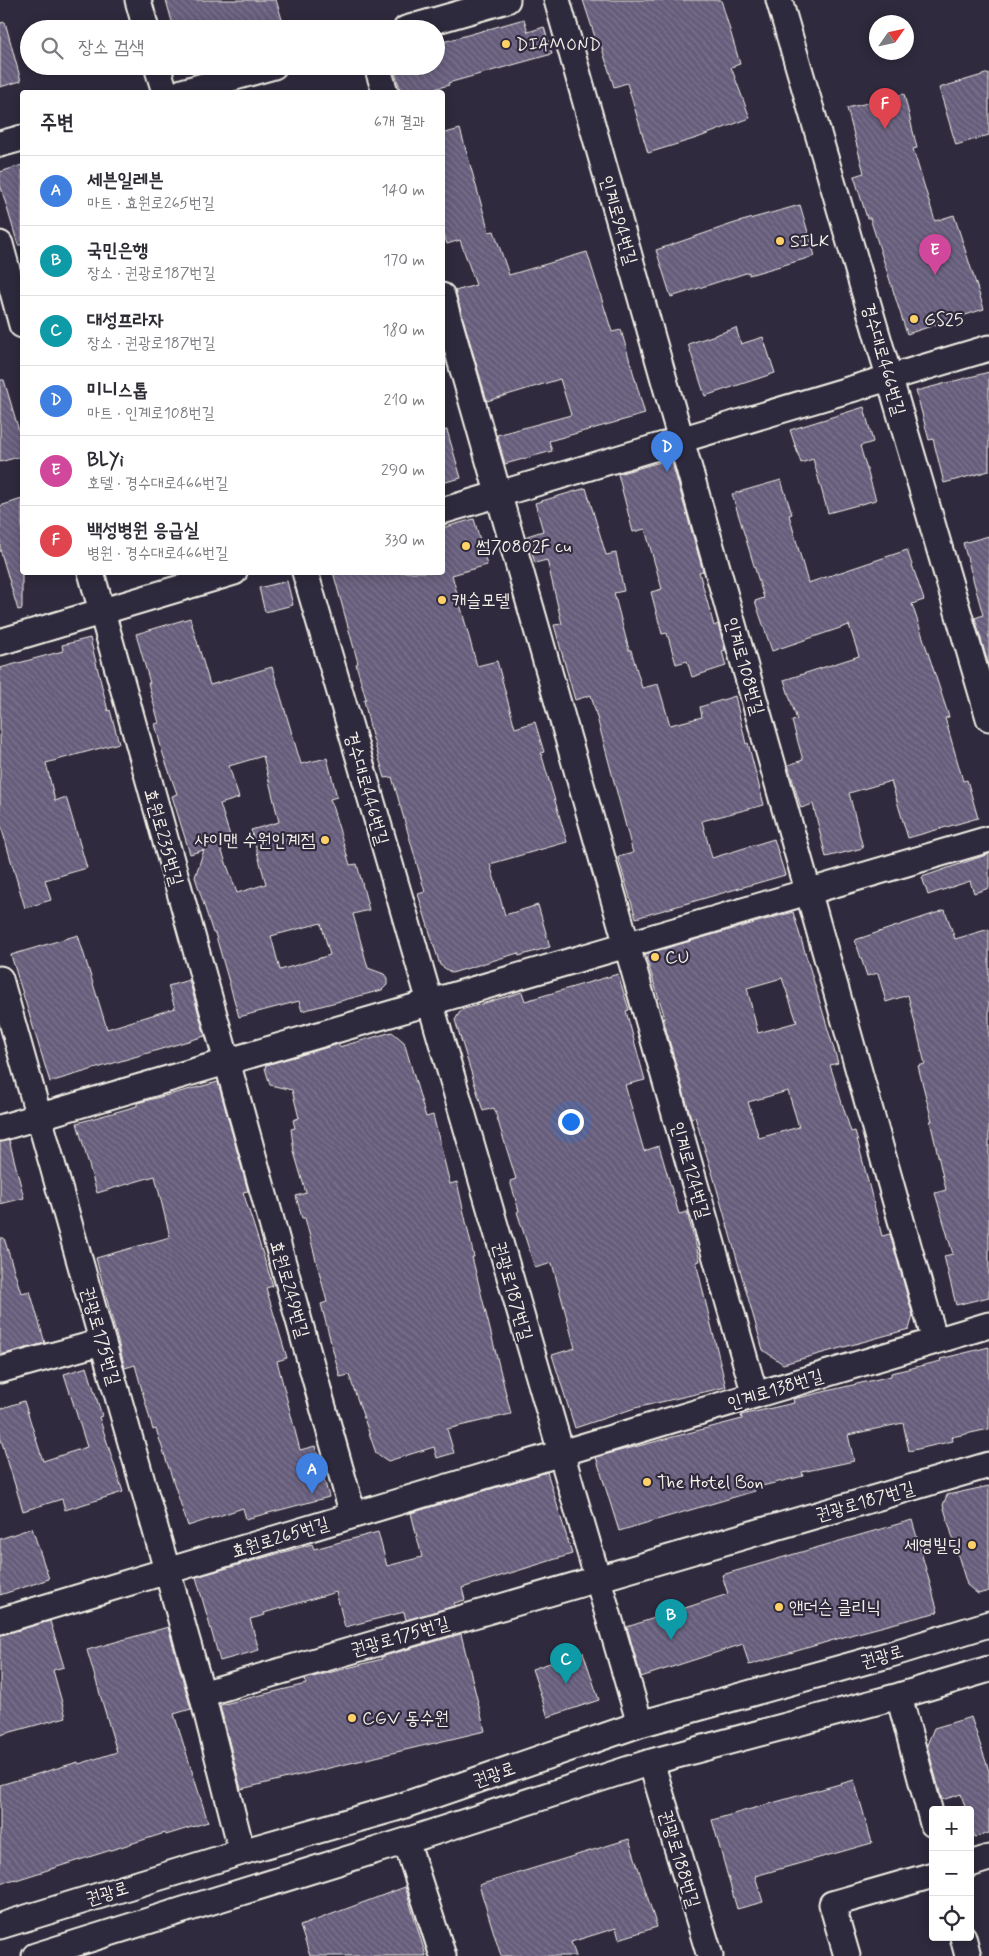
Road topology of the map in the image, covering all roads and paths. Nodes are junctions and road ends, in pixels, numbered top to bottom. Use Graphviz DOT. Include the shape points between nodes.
graph roads {
  1 [pos="138,0"];
  2 [pos="507,0"];
  3 [pos="557,0"];
  4 [pos="779,0"];
  5 [pos="144,20"];
  6 [pos="437,20"];
  7 [pos="160,75"];
  8 [pos="242,75"];
  9 [pos="380,75"];
  10 [pos="164,90"];
  11 [pos="189,90"];
  12 [pos="384,90"];
  13 [pos="20,139"];
  14 [pos="0,144"];
  15 [pos="0,244"];
  16 [pos="445,306"];
  17 [pos="20,318"];
  18 [pos="989,348"];
  19 [pos="889,378"];
  20 [pos="681,440"];
  21 [pos="499,494"];
  22 [pos="445,510"];
  23 [pos="92,575"];
  24 [pos="224,575"];
  25 [pos="305,575"];
  26 [pos="102,612"];
  27 [pos="0,642"];
  28 [pos="989,718"];
  29 [pos="989,839"];
  30 [pos="808,892"];
  31 [pos="627,945"];
  32 [pos="0,979"];
  33 [pos="430,1003"];
  34 [pos="227,1062"];
  35 [pos="39,1117"];
  36 [pos="0,1128"];
  37 [pos="989,1325"];
  38 [pos="935,1341"];
  39 [pos="102,1342"];
  40 [pos="0,1370"];
  41 [pos="755,1395"];
  42 [pos="561,1453"];
  43 [pos="989,1465"];
  44 [pos="353,1515"];
  45 [pos="167,1571"];
  46 [pos="597,1578"];
  47 [pos="0,1621"];
  48 [pos="989,1624"];
  49 [pos="989,1669"];
  50 [pos="202,1694"];
  51 [pos="899,1696"];
  52 [pos="640,1724"];
  53 [pos="651,1762"];
  54 [pos="929,1809"];
  55 [pos="406,1841"];
  56 [pos="242,1852"];
  57 [pos="989,1858"];
  58 [pos="974,1863"];
  59 [pos="929,1876"];
  60 [pos="0,1926"];
  61 [pos="964,1941"];
  62 [pos="35,1956"];
  63 [pos="443,1956"];
  64 [pos="710,1956"];
  65 [pos="847,1956"];
  66 [pos="968,1956"];
  1 -- 5 [label="street"];
  2 -- 6 [label="street"];
  3 -- 20 [label="street, 인계로94번길"];
  4 -- 19 [label="street, 경수대로466번길"];
  7 -- 10 [label="street"];
  8 -- 11 [label="street"];
  9 -- 12 [label="street"];
  13 -- 14 [label="street"];
  15 -- 17 [label="street"];
  16 -- 21 [label="street"];
  18 -- 19 [label="street"];
  19 -- 20 [label="street"];
  19 -- 28 [label="street, 경수대로466번길"];
  20 -- 21 [label="street"];
  20 -- 30 [label="street, 인계로108번길"];
  21 -- 22 [label="street"];
  21 -- 31 [label="street"];
  23 -- 26 [label="street, 효원로235번길"];
  24 -- 26 [label="street"];
  25 -- 33 [label="street, 경수대로446번길"];
  26 -- 27 [label="street"];
  26 -- 34 [label="street, 효원로235번길"];
  29 -- 30 [label="street"];
  30 -- 31 [label="street"];
  30 -- 38 [label="street"];
  31 -- 33 [label="street"];
  31 -- 41 [label="street, 인계로124번길"];
  32 -- 35 [label="street, 권광로175번길"];
  33 -- 34 [label="street"];
  33 -- 42 [label="street, 권광로187번길"];
  34 -- 35 [label="street"];
  34 -- 44 [label="street, 효원로249번길"];
  35 -- 36 [label="street"];
  35 -- 39 [label="street, 권광로175번길"];
  37 -- 38 [label="street, 인계로138번길"];
  38 -- 41 [label="street, 인계로138번길"];
  39 -- 40 [label="street"];
  39 -- 45 [label="street, 권광로175번길"];
  41 -- 42 [label="street, 인계로138번길"];
  42 -- 44 [label="street, 효원로265번길"];
  42 -- 46 [label="street, 권광로187번길"];
  43 -- 46 [label="street, 권광로187번길"];
  44 -- 45 [label="street, 효원로265번길"];
  45 -- 47 [label="street, 효원로265번길"];
  45 -- 50 [label="street, 권광로175번길"];
  46 -- 50 [label="street, 권광로175번길"];
  46 -- 52 [label="street, 권광로187번길"];
  48 -- 52 [label="street, 권광로"];
  49 -- 51 [label="street, 권광로"];
  50 -- 56 [label="street, 권광로175번길"];
  51 -- 53 [label="street, 권광로"];
  51 -- 54 [label="street"];
  52 -- 56 [label="street, 권광로" via="396,1808"];
  53 -- 55 [label="street, 권광로"];
  53 -- 64 [label="street, 권광로188번길"];
  55 -- 62 [label="street, 권광로"];
  55 -- 63 [label="street"];
  56 -- 60 [label="street, 권광로"];
  57 -- 58 [label="street"];
  59 -- 65 [label="street" via="832,1904"];
  61 -- 66 [label="street"];
}
